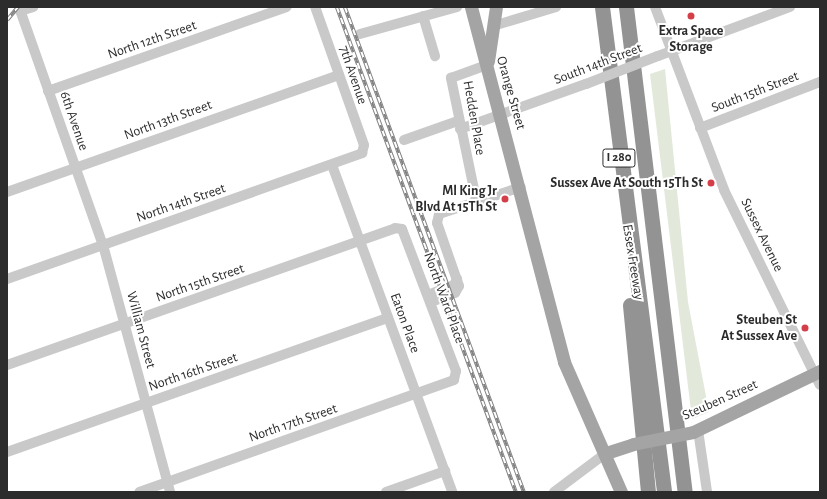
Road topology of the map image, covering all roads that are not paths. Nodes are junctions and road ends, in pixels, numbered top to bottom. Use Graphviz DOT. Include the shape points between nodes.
graph roads {
  1 [pos="33,7"];
  2 [pos="287,7"];
  3 [pos="315,7"];
  4 [pos="457,7"];
  5 [pos="471,7"];
  6 [pos="496,7"];
  7 [pos="556,7"];
  8 [pos="602,7"];
  9 [pos="626,7"];
  10 [pos="655,7"];
  11 [pos="790,7"];
  12 [pos="20,10"];
  13 [pos="423,16"];
  14 [pos="493,26"];
  15 [pos="360,34"];
  16 [pos="671,51"];
  17 [pos="435,56"];
  18 [pos="487,65"];
  19 [pos="339,75"];
  20 [pos="820,82"];
  21 [pos="48,91"];
  22 [pos="501,114"];
  23 [pos="459,125"];
  24 [pos="700,128"];
  25 [pos="404,140"];
  26 [pos="363,152"];
  27 [pos="332,165"];
  28 [pos="76,168"];
  29 [pos="521,187"];
  30 [pos="7,192"];
  31 [pos="476,200"];
  32 [pos="402,229"];
  33 [pos="360,241"];
  34 [pos="103,245"];
  35 [pos="7,279"];
  36 [pos="634,281"];
  37 [pos="429,299"];
  38 [pos="663,315"];
  39 [pos="388,318"];
  40 [pos="124,324"];
  41 [pos="7,365"];
  42 [pos="818,376"];
  43 [pos="456,378"];
  44 [pos="416,394"];
  45 [pos="146,403"];
  46 [pos="696,431"];
  47 [pos="7,452"];
  48 [pos="606,453"];
  49 [pos="445,471"];
  50 [pos="169,487"];
  51 [pos="139,492"];
  52 [pos="386,492"];
  53 [pos="452,492"];
  54 [pos="554,492"];
  55 [pos="621,492"];
  56 [pos="648,492"];
  57 [pos="664,492"];
  58 [pos="685,492"];
  59 [pos="693,492"];
  60 [pos="707,492"];
  1 -- 12 [label="street"];
  2 -- 21 [label="street, North 12th Street"];
  3 -- 19 [label="street, 7th Avenue"];
  4 -- 13 [label="street"];
  5 -- 18 [label="main road, Orange Street"];
  6 -- 14 [label="main road"];
  7 -- 14 [label="street"];
  8 -- 36 [label="highway, Essex Freeway / I 280"];
  9 -- 38 [label="highway, Essex Freeway / I 280"];
  10 -- 16 [label="street, Sussex Avenue"];
  11 -- 16 [label="street, South 14th Street"];
  12 -- 21 [label="street, 6th Avenue"];
  13 -- 15 [label="street"];
  13 -- 17 [label="street"];
  14 -- 18 [label="main road"];
  16 -- 22 [label="street, South 14th Street, bridge"];
  16 -- 24 [label="street, Sussex Avenue"];
  18 -- 22 [label="main road, Orange Street"];
  18 -- 23 [label="street, Hedden Place" via="451,78"];
  19 -- 26 [label="street, 7th Avenue"];
  19 -- 28 [label="street, North 13th Street"];
  20 -- 24 [label="street, South 15th Street"];
  21 -- 28 [label="street, 6th Avenue"];
  22 -- 23 [label="street, South 14th Street"];
  22 -- 29 [label="main road, Orange Street"];
  23 -- 25 [label="street"];
  23 -- 31 [label="street, Hedden Place"];
  24 -- 42 [label="street, Sussex Avenue" via="724,191"];
  26 -- 27 [label="street, North 14th Street"];
  27 -- 33 [label="street, Eaton Place"];
  27 -- 34 [label="street, North 14th Street"];
  28 -- 30 [label="street, North 13th Street"];
  28 -- 34 [label="street, 6th Avenue"];
  29 -- 31 [label="street"];
  29 -- 48 [label="main road, Orange Street" via="564,362 578,398"];
  31 -- 37 [label="street" via="438,216 437,223 457,279 454,285"];
  32 -- 33 [label="street, North 15th Street"];
  32 -- 37 [label="street, North Ward Place"];
  33 -- 39 [label="street, Eaton Place"];
  33 -- 40 [label="street, North 15th Street"];
  34 -- 35 [label="street, North 14th Street"];
  34 -- 40 [label="street, William Street"];
  36 -- 56 [label="highway" via="629,292"];
  36 -- 57 [label="highway, Essex Freeway / I 280" via="639,290"];
  37 -- 43 [label="street, North Ward Place"];
  38 -- 58 [label="highway, Essex Freeway / I 280"];
  38 -- 59 [label="highway"];
  39 -- 44 [label="street, Eaton Place"];
  39 -- 45 [label="street, North 16th Street"];
  40 -- 41 [label="street, North 15th Street"];
  40 -- 45 [label="street, William Street"];
  42 -- 46 [label="main road, Steuben Street"];
  43 -- 44 [label="street, North 17th Street"];
  44 -- 49 [label="street, Eaton Place"];
  44 -- 50 [label="street, North 17th Street"];
  45 -- 47 [label="street, North 16th Street"];
  45 -- 50 [label="street, William Street"];
  46 -- 48 [label="main road, Steuben Street, bridge" via="633,444"];
  46 -- 60 [label="street"];
  48 -- 54 [label="street"];
  48 -- 55 [label="main road, Orange Street"];
  49 -- 52 [label="street"];
  49 -- 53 [label="street, Eaton Place"];
  50 -- 51 [label="street, North 17th Street"];
}
